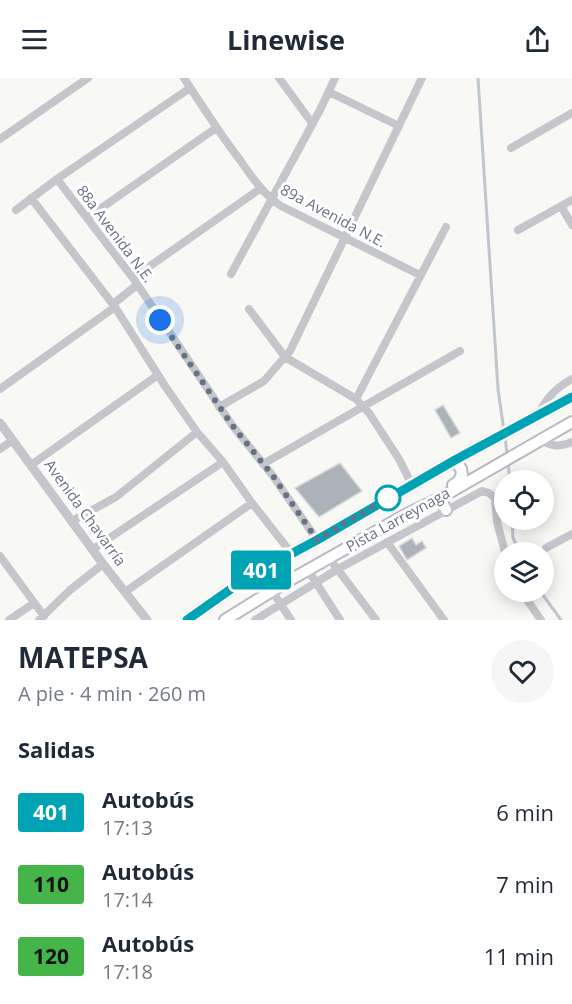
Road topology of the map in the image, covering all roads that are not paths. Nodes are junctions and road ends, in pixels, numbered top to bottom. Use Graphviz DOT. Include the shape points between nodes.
graph roads {
  1 [pos="88,78"];
  2 [pos="184,78"];
  3 [pos="279,78"];
  4 [pos="335,78"];
  5 [pos="422,78"];
  6 [pos="190,88"];
  7 [pos="328,92"];
  8 [pos="572,112"];
  9 [pos="312,123"];
  10 [pos="399,126"];
  11 [pos="216,128"];
  12 [pos="0,139"];
  13 [pos="511,148"];
  14 [pos="57,179"];
  15 [pos="261,188"];
  16 [pos="31,198"];
  17 [pos="271,199"];
  18 [pos="572,200"];
  19 [pos="561,206"];
  20 [pos="16,210"];
  21 [pos="87,218"];
  22 [pos="572,225"];
  23 [pos="446,227"];
  24 [pos="518,230"];
  25 [pos="345,239"];
  26 [pos="231,274"];
  27 [pos="420,275"];
  28 [pos="135,282"];
  29 [pos="114,306"];
  30 [pos="249,309"];
  31 [pos="460,351"];
  32 [pos="285,357"];
  33 [pos="158,375"];
  34 [pos="572,379"];
  35 [pos="0,388"];
  36 [pos="572,397"];
  37 [pos="356,399"];
  38 [pos="219,406"];
  39 [pos="363,407"];
  40 [pos="531,420"];
  41 [pos="572,422"];
  42 [pos="0,423"];
  43 [pos="197,432"];
  44 [pos="13,440"];
  45 [pos="541,440"];
  46 [pos="572,442"];
  47 [pos="0,449"];
  48 [pos="455,460"];
  49 [pos="223,462"];
  50 [pos="263,464"];
  51 [pos="31,465"];
  52 [pos="412,485"];
  53 [pos="440,498"];
  54 [pos="252,503"];
  55 [pos="446,510"];
  56 [pos="407,514"];
  57 [pos="72,521"];
  58 [pos="572,534"];
  59 [pos="317,540"];
  60 [pos="387,542"];
  61 [pos="502,542"];
  62 [pos="554,544"];
  63 [pos="93,549"];
  64 [pos="292,554"];
  65 [pos="0,556"];
  66 [pos="329,558"];
  67 [pos="103,564"];
  68 [pos="338,569"];
  69 [pos="308,570"];
  70 [pos="316,582"];
  71 [pos="283,584"];
  72 [pos="272,591"];
  73 [pos="125,592"];
  74 [pos="529,602"];
  75 [pos="34,603"];
  76 [pos="280,604"];
  77 [pos="41,618"];
  78 [pos="9,620"];
  79 [pos="147,620"];
  80 [pos="187,620"];
  81 [pos="225,620"];
  82 [pos="255,620"];
  83 [pos="291,620"];
  84 [pos="340,620"];
  85 [pos="376,620"];
  86 [pos="444,620"];
  87 [pos="541,620"];
  1 -- 12 [label="street"];
  2 -- 6 [label="street, 89a Avenida N.E."];
  3 -- 9 [label="street"];
  4 -- 7 [label="street"];
  5 -- 10 [label="street"];
  6 -- 11 [label="street, 89a Avenida N.E."];
  6 -- 14 [label="street"];
  7 -- 9 [label="street"];
  7 -- 10 [label="street"];
  8 -- 13 [label="street"];
  9 -- 17 [label="street"];
  10 -- 25 [label="street"];
  11 -- 15 [label="street, 89a Avenida N.E."];
  11 -- 21 [label="street"];
  14 -- 16 [label="street"];
  14 -- 21 [label="street, 88a Avenida N.E."];
  15 -- 17 [label="street, 89a Avenida N.E."];
  15 -- 28 [label="street"];
  16 -- 20 [label="street"];
  16 -- 29 [label="street"];
  17 -- 25 [label="street, 89a Avenida N.E."];
  17 -- 26 [label="street"];
  18 -- 19 [label="street"];
  19 -- 22 [label="street"];
  19 -- 24 [label="street"];
  21 -- 28 [label="street, 88a Avenida N.E."];
  23 -- 27 [label="street"];
  25 -- 27 [label="street, 89a Avenida N.E."];
  25 -- 32 [label="street"];
  27 -- 37 [label="street"];
  28 -- 29 [label="street"];
  28 -- 38 [label="street, 88a Avenida N.E."];
  29 -- 33 [label="street"];
  29 -- 35 [label="street"];
  30 -- 32 [label="street"];
  31 -- 39 [label="street"];
  32 -- 37 [label="street"];
  32 -- 38 [label="street" via="264,381"];
  33 -- 43 [label="street"];
  33 -- 51 [label="street"];
  34 -- 40 [label="street" via="548,397"];
  36 -- 40 [label="main road, Pista Larreynaga"];
  37 -- 39 [label="street"];
  38 -- 50 [label="street, 88a Avenida N.E."];
  39 -- 50 [label="street"];
  39 -- 52 [label="street"];
  40 -- 45 [label="main road"];
  40 -- 48 [label="main road, Pista Larreynaga"];
  41 -- 45 [label="main road, Pista Larreynaga"];
  42 -- 44 [label="street, Avenida Chavarría"];
  43 -- 49 [label="street"];
  43 -- 57 [label="street" via="116,497"];
  44 -- 47 [label="street"];
  44 -- 51 [label="street, Avenida Chavarría"];
  45 -- 46 [label="street" via="560,446"];
  45 -- 53 [label="main road, Pista Larreynaga"];
  48 -- 52 [label="main road, Pista Larreynaga"];
  48 -- 56 [label="main road" via="462,475 458,482"];
  49 -- 54 [label="street"];
  49 -- 63 [label="street"];
  50 -- 59 [label="street, 88a Avenida N.E."];
  51 -- 57 [label="street, Avenida Chavarría"];
  52 -- 59 [label="main road, Pista Larreynaga"];
  53 -- 55 [label="main road"];
  53 -- 56 [label="main road, Pista Larreynaga"];
  54 -- 64 [label="street"];
  54 -- 73 [label="street"];
  55 -- 60 [label="street"];
  55 -- 61 [label="street" via="482,492 489,493 495,498"];
  56 -- 66 [label="main road, Pista Larreynaga"];
  57 -- 63 [label="street, Avenida Chavarría"];
  58 -- 62 [label="street"];
  59 -- 64 [label="main road, Pista Larreynaga"];
  60 -- 68 [label="street"];
  60 -- 86 [label="street"];
  63 -- 67 [label="street, Avenida Chavarría"];
  64 -- 71 [label="main road" via="279,572"];
  64 -- 80 [label="main road, Pista Larreynaga" via="248,577"];
  65 -- 75 [label="street"];
  66 -- 68 [label="street"];
  66 -- 69 [label="main road, Pista Larreynaga"];
  67 -- 73 [label="street, Avenida Chavarría"];
  67 -- 77 [label="street"];
  68 -- 70 [label="street"];
  68 -- 85 [label="street"];
  69 -- 70 [label="street"];
  69 -- 71 [label="main road, Pista Larreynaga"];
  70 -- 76 [label="street"];
  70 -- 84 [label="street"];
  71 -- 72 [label="main road, Pista Larreynaga"];
  72 -- 76 [label="street"];
  72 -- 81 [label="main road, Pista Larreynaga"];
  73 -- 79 [label="street, Avenida Chavarría"];
  74 -- 87 [label="street"];
  75 -- 77 [label="street"];
  75 -- 78 [label="street"];
  76 -- 82 [label="street"];
  76 -- 83 [label="street"];
}
